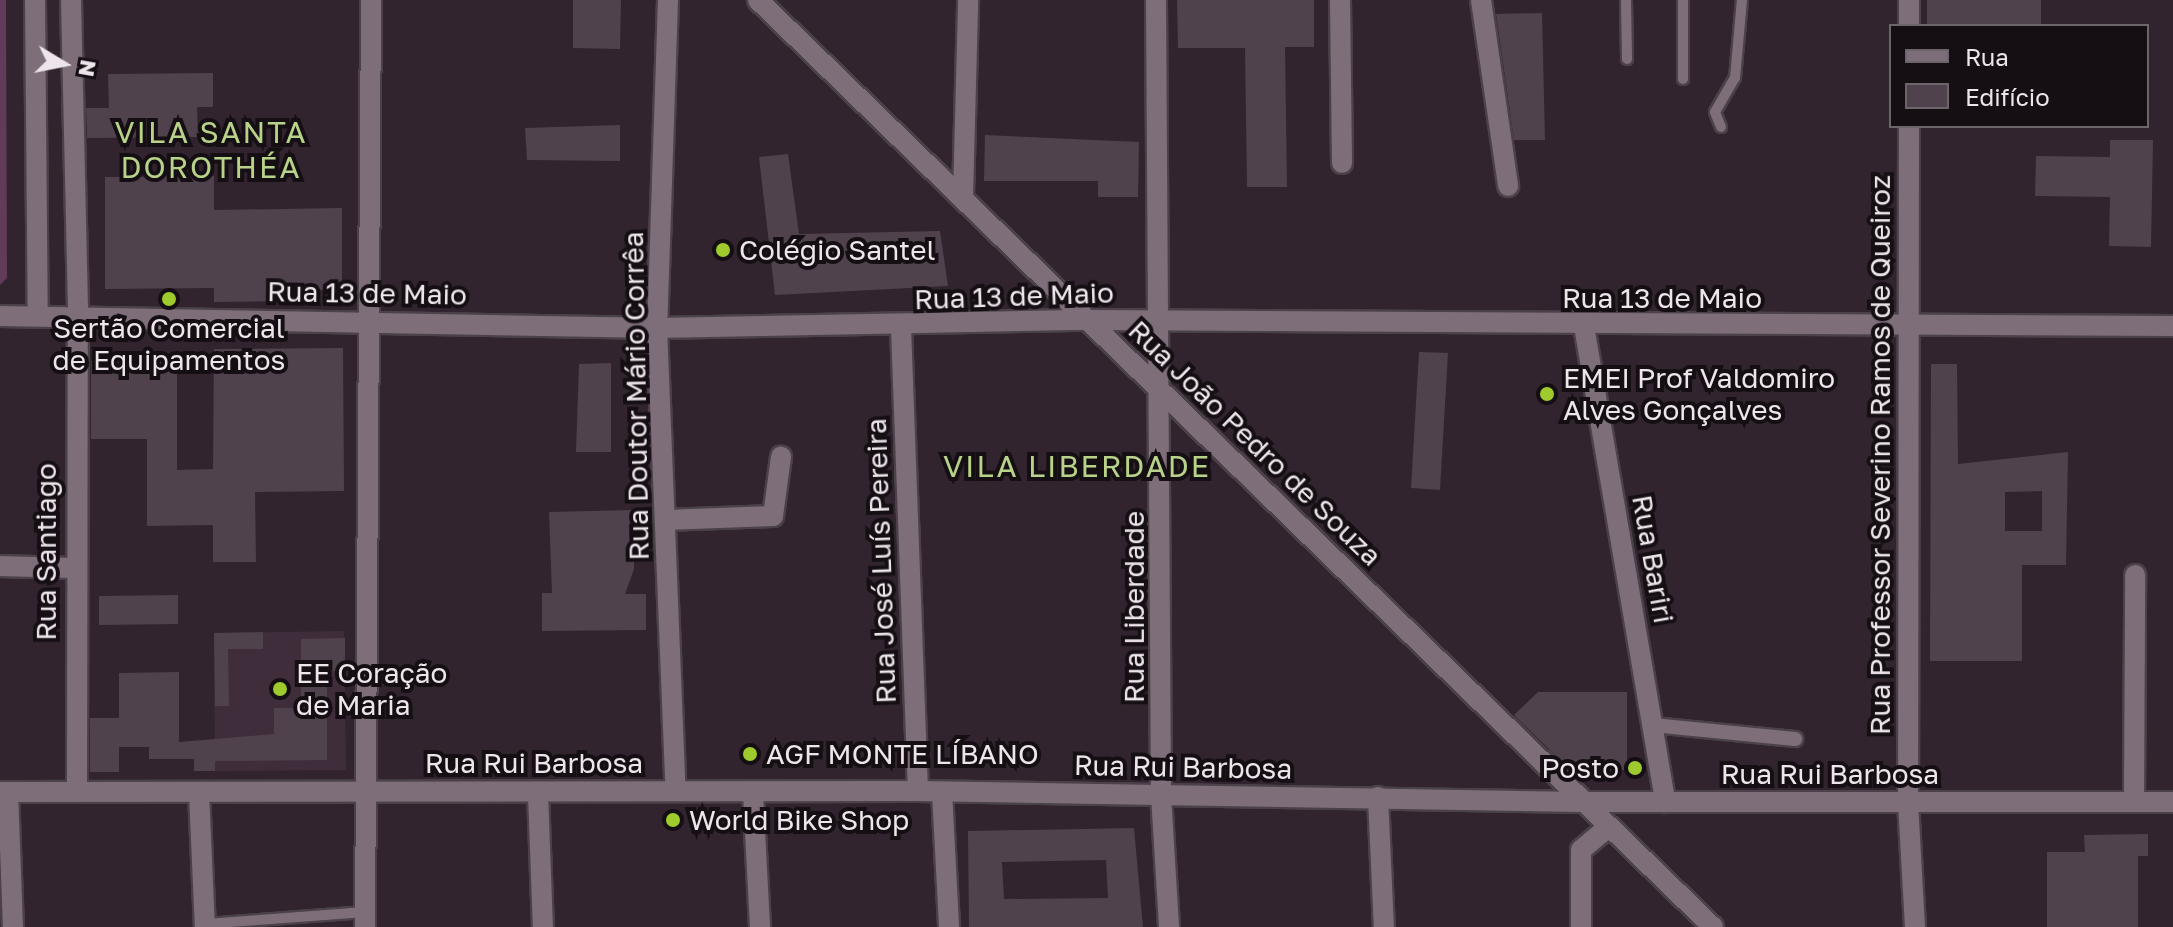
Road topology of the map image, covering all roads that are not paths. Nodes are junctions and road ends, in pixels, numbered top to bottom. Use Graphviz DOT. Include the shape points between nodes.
graph roads {
  1 [pos="35,0"];
  2 [pos="71,0"];
  3 [pos="371,0"];
  4 [pos="668,0"];
  5 [pos="758,0"];
  6 [pos="968,0"];
  7 [pos="1156,0"];
  8 [pos="1340,0"];
  9 [pos="1481,0"];
  10 [pos="1626,0"];
  11 [pos="1683,0"];
  12 [pos="1742,0"];
  13 [pos="1909,0"];
  14 [pos="1909,24"];
  15 [pos="1627,59"];
  16 [pos="1683,79"];
  17 [pos="1721,127"];
  18 [pos="1909,128"];
  19 [pos="1342,163"];
  20 [pos="1508,186"];
  21 [pos="963,197"];
  22 [pos="0,316"];
  23 [pos="38,316"];
  24 [pos="78,316"];
  25 [pos="1089,320"];
  26 [pos="371,321"];
  27 [pos="1162,322"];
  28 [pos="1584,326"];
  29 [pos="1908,326"];
  30 [pos="2173,326"];
  31 [pos="657,328"];
  32 [pos="901,328"];
  33 [pos="1162,393"];
  34 [pos="781,457"];
  35 [pos="665,520"];
  36 [pos="0,566"];
  37 [pos="72,568"];
  38 [pos="2135,575"];
  39 [pos="1652,725"];
  40 [pos="1795,739"];
  41 [pos="77,789"];
  42 [pos="676,791"];
  43 [pos="918,791"];
  44 [pos="4,792"];
  45 [pos="199,792"];
  46 [pos="362,792"];
  47 [pos="942,792"];
  48 [pos="538,793"];
  49 [pos="753,793"];
  50 [pos="1161,795"];
  51 [pos="1378,797"];
  52 [pos="1581,802"];
  53 [pos="1665,802"];
  54 [pos="1908,802"];
  55 [pos="2134,802"];
  56 [pos="2173,802"];
  57 [pos="1608,827"];
  58 [pos="364,920"];
  59 [pos="205,925"];
  60 [pos="1911,925"];
  61 [pos="13,927"];
  62 [pos="543,927"];
  63 [pos="760,927"];
  64 [pos="949,927"];
  65 [pos="1169,927"];
  66 [pos="1384,927"];
  67 [pos="1581,927"];
  68 [pos="1713,927"];
  1 -- 23 [label="street"];
  2 -- 24 [label="street, Rua Santiago"];
  3 -- 26 [label="street"];
  4 -- 31 [label="street, Rua Doutor Mário Corrêa"];
  5 -- 21 [label="street, Rua João Pedro de Souza"];
  6 -- 21 [label="street"];
  7 -- 27 [label="street, Rua Liberdade"];
  8 -- 19 [label="street"];
  9 -- 20 [label="street"];
  10 -- 15 [label="lane"];
  11 -- 16 [label="lane"];
  12 -- 17 [label="lane" via="1735,78 1715,112"];
  13 -- 14 [label="street"];
  18 -- 29 [label="street, Rua Professor Severino Ramos de Queiroz"];
  21 -- 25 [label="street, Rua João Pedro de Souza"];
  22 -- 23 [label="street, Rua 13 de Maio"];
  23 -- 24 [label="street, Rua 13 de Maio"];
  24 -- 26 [label="street, Rua 13 de Maio"];
  24 -- 37 [label="street, Rua Santiago"];
  25 -- 27 [label="street, Rua 13 de Maio"];
  25 -- 32 [label="street, Rua 13 de Maio"];
  25 -- 33 [label="street, Rua João Pedro de Souza"];
  26 -- 31 [label="street, Rua 13 de Maio"];
  26 -- 46 [label="street"];
  27 -- 28 [label="street, Rua 13 de Maio"];
  27 -- 33 [label="street, Rua Liberdade"];
  28 -- 29 [label="street, Rua 13 de Maio"];
  28 -- 39 [label="street, Rua Bariri"];
  29 -- 30 [label="street, Rua 13 de Maio"];
  29 -- 54 [label="street, Rua Professor Severino Ramos de Queiroz"];
  31 -- 32 [label="street, Rua 13 de Maio"];
  31 -- 35 [label="street, Rua Doutor Mário Corrêa"];
  32 -- 43 [label="street, Rua José Luís Pereira"];
  33 -- 50 [label="street, Rua Liberdade"];
  33 -- 52 [label="street, Rua João Pedro de Souza"];
  34 -- 35 [label="street" via="773,516"];
  35 -- 42 [label="street, Rua Doutor Mário Corrêa"];
  36 -- 37 [label="street"];
  37 -- 41 [label="street, Rua Santiago"];
  38 -- 55 [label="street"];
  39 -- 40 [label="street"];
  39 -- 53 [label="street, Rua Bariri"];
  41 -- 44 [label="street, Rua Rui Barbosa"];
  41 -- 45 [label="street, Rua Rui Barbosa"];
  42 -- 48 [label="street, Rua Rui Barbosa"];
  42 -- 49 [label="street, Rua Rui Barbosa"];
  43 -- 47 [label="street, Rua Rui Barbosa"];
  43 -- 49 [label="street, Rua Rui Barbosa"];
  44 -- 61 [label="street"];
  45 -- 46 [label="street, Rua Rui Barbosa"];
  45 -- 59 [label="street"];
  46 -- 48 [label="street, Rua Rui Barbosa"];
  46 -- 58 [label="street"];
  47 -- 50 [label="street, Rua Rui Barbosa"];
  47 -- 64 [label="street"];
  48 -- 62 [label="street"];
  49 -- 63 [label="street"];
  50 -- 51 [label="street, Rua Rui Barbosa"];
  50 -- 65 [label="street, Rua Liberdade"];
  51 -- 52 [label="street, Rua Rui Barbosa"];
  51 -- 66 [label="street"];
  52 -- 53 [label="street, Rua Rui Barbosa"];
  52 -- 57 [label="street, Rua João Pedro de Souza"];
  53 -- 54 [label="street, Rua Rui Barbosa"];
  54 -- 55 [label="street, Rua Rui Barbosa"];
  54 -- 60 [label="street, Rua Professor Severino Ramos de Queiroz"];
  55 -- 56 [label="street, Rua Rui Barbosa"];
  57 -- 67 [label="street" via="1581,850"];
  57 -- 68 [label="street, Rua João Pedro de Souza"];
  58 -- 59 [label="lane"];
}
